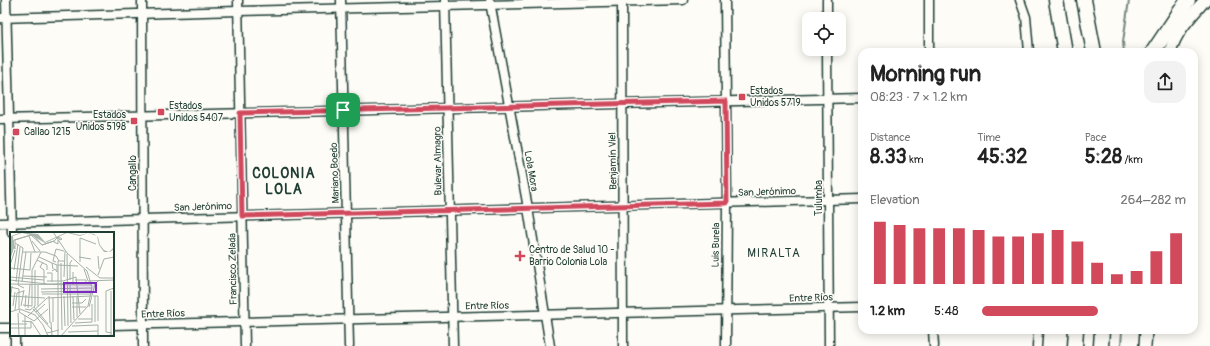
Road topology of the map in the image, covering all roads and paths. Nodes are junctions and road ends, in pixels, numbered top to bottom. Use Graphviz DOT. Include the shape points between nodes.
graph roads {
  1 [pos="6,0"];
  2 [pos="142,0"];
  3 [pos="238,0"];
  4 [pos="684,0"];
  5 [pos="725,0"];
  6 [pos="827,0"];
  7 [pos="929,0"];
  8 [pos="1020,0"];
  9 [pos="1055,0"];
  10 [pos="1084,0"];
  11 [pos="1188,0"];
  12 [pos="1205,0"];
  13 [pos="622,1"];
  14 [pos="445,3"];
  15 [pos="490,3"];
  16 [pos="341,4"];
  17 [pos="238,11"];
  18 [pos="827,12"];
  19 [pos="142,14"];
  20 [pos="3,18"];
  21 [pos="929,48"];
  22 [pos="1029,48"];
  23 [pos="1064,48"];
  24 [pos="1093,48"];
  25 [pos="1156,48"];
  26 [pos="1172,48"];
  27 [pos="827,56"];
  28 [pos="858,98"];
  29 [pos="827,99"];
  30 [pos="726,101"];
  31 [pos="622,104"];
  32 [pos="509,106"];
  33 [pos="447,108"];
  34 [pos="343,110"];
  35 [pos="240,113"];
  36 [pos="143,115"];
  37 [pos="4,119"];
  38 [pos="858,199"];
  39 [pos="829,200"];
  40 [pos="727,203"];
  41 [pos="623,206"];
  42 [pos="528,208"];
  43 [pos="450,210"];
  44 [pos="346,213"];
  45 [pos="242,216"];
  46 [pos="143,218"];
  47 [pos="12,222"];
  48 [pos="0,223"];
  49 [pos="12,232"];
  50 [pos="828,307"];
  51 [pos="858,307"];
  52 [pos="726,310"];
  53 [pos="623,314"];
  54 [pos="545,315"];
  55 [pos="452,317"];
  56 [pos="348,319"];
  57 [pos="244,322"];
  58 [pos="143,325"];
  59 [pos="114,326"];
  60 [pos="933,334"];
  61 [pos="1038,334"];
  62 [pos="1076,334"];
  63 [pos="1102,334"];
  64 [pos="1146,334"];
  65 [pos="143,346"];
  66 [pos="245,346"];
  67 [pos="349,346"];
  68 [pos="453,346"];
  69 [pos="550,346"];
  70 [pos="623,346"];
  71 [pos="726,346"];
  72 [pos="829,346"];
  73 [pos="934,346"];
  74 [pos="1037,346"];
  75 [pos="1075,346"];
  76 [pos="1101,346"];
  77 [pos="1145,346"];
  1 -- 20 [label="street"];
  2 -- 19 [label="street, Cangallo"];
  3 -- 17 [label="street, Francisco Zelada"];
  4 -- 13 [label="street"];
  5 -- 30 [label="street, Luis Burela"];
  6 -- 18 [label="street"];
  7 -- 21 [label="street"];
  8 -- 22 [label="street" via="1026,17"];
  9 -- 23 [label="highway"];
  10 -- 24 [label="highway"];
  11 -- 25 [label="highway"];
  12 -- 26 [label="street" via="1180,30"];
  13 -- 15 [label="street"];
  13 -- 31 [label="street, Benjamín Viel"];
  14 -- 15 [label="street"];
  14 -- 16 [label="street"];
  14 -- 33 [label="street, Bulevar Almagro"];
  15 -- 32 [label="street, Lola Mora"];
  16 -- 17 [label="street"];
  16 -- 34 [label="street, Mariano Boedo"];
  17 -- 19 [label="street"];
  17 -- 35 [label="street, Francisco Zelada"];
  19 -- 20 [label="street"];
  19 -- 36 [label="street, Cangallo"];
  20 -- 37 [label="street"];
  27 -- 29 [label="street, Tulumba"];
  28 -- 29 [label="street"];
  29 -- 30 [label="street"];
  29 -- 39 [label="street, Tulumba"];
  30 -- 31 [label="street"];
  30 -- 40 [label="street, Luis Burela"];
  31 -- 32 [label="street"];
  31 -- 41 [label="street, Benjamín Viel"];
  32 -- 33 [label="street"];
  32 -- 42 [label="street, Lola Mora"];
  33 -- 34 [label="street"];
  33 -- 43 [label="street, Bulevar Almagro"];
  34 -- 35 [label="street"];
  34 -- 44 [label="street, Mariano Boedo"];
  35 -- 36 [label="street"];
  35 -- 45 [label="street, Francisco Zelada"];
  36 -- 37 [label="street"];
  36 -- 46 [label="street, Cangallo"];
  37 -- 47 [label="street"];
  38 -- 39 [label="street, San Jerónimo"];
  39 -- 40 [label="street, San Jerónimo"];
  39 -- 50 [label="street, Tulumba"];
  40 -- 41 [label="street, San Jerónimo"];
  40 -- 52 [label="street, Luis Burela"];
  41 -- 42 [label="street, San Jerónimo"];
  41 -- 53 [label="street, Benjamín Viel"];
  42 -- 43 [label="street, San Jerónimo"];
  42 -- 54 [label="street, Lola Mora"];
  43 -- 44 [label="street, San Jerónimo"];
  43 -- 55 [label="street, Bulevar Almagro"];
  44 -- 45 [label="street, San Jerónimo"];
  44 -- 56 [label="street, Mariano Boedo"];
  45 -- 46 [label="street, San Jerónimo"];
  45 -- 57 [label="street, Francisco Zelada"];
  46 -- 47 [label="street, San Jerónimo"];
  46 -- 58 [label="street, Cangallo"];
  47 -- 48 [label="street, San Jerónimo"];
  47 -- 49 [label="street"];
  50 -- 51 [label="street, Entre Ríos"];
  50 -- 52 [label="street, Entre Ríos"];
  50 -- 72 [label="street, Tulumba"];
  52 -- 53 [label="street, Entre Ríos"];
  52 -- 71 [label="street, Luis Burela"];
  53 -- 54 [label="street, Entre Ríos"];
  53 -- 70 [label="street, Benjamín Viel"];
  54 -- 55 [label="street, Entre Ríos"];
  54 -- 69 [label="street, Lola Mora"];
  55 -- 56 [label="street, Entre Ríos"];
  55 -- 68 [label="street, Bulevar Almagro"];
  56 -- 57 [label="street, Entre Ríos"];
  56 -- 67 [label="street, Mariano Boedo"];
  57 -- 58 [label="street, Entre Ríos"];
  57 -- 66 [label="street, Francisco Zelada"];
  58 -- 59 [label="street, Entre Ríos"];
  58 -- 65 [label="street, Cangallo"];
  60 -- 73 [label="street"];
  61 -- 74 [label="street"];
  62 -- 75 [label="highway"];
  63 -- 76 [label="highway"];
  64 -- 77 [label="street"];
}
